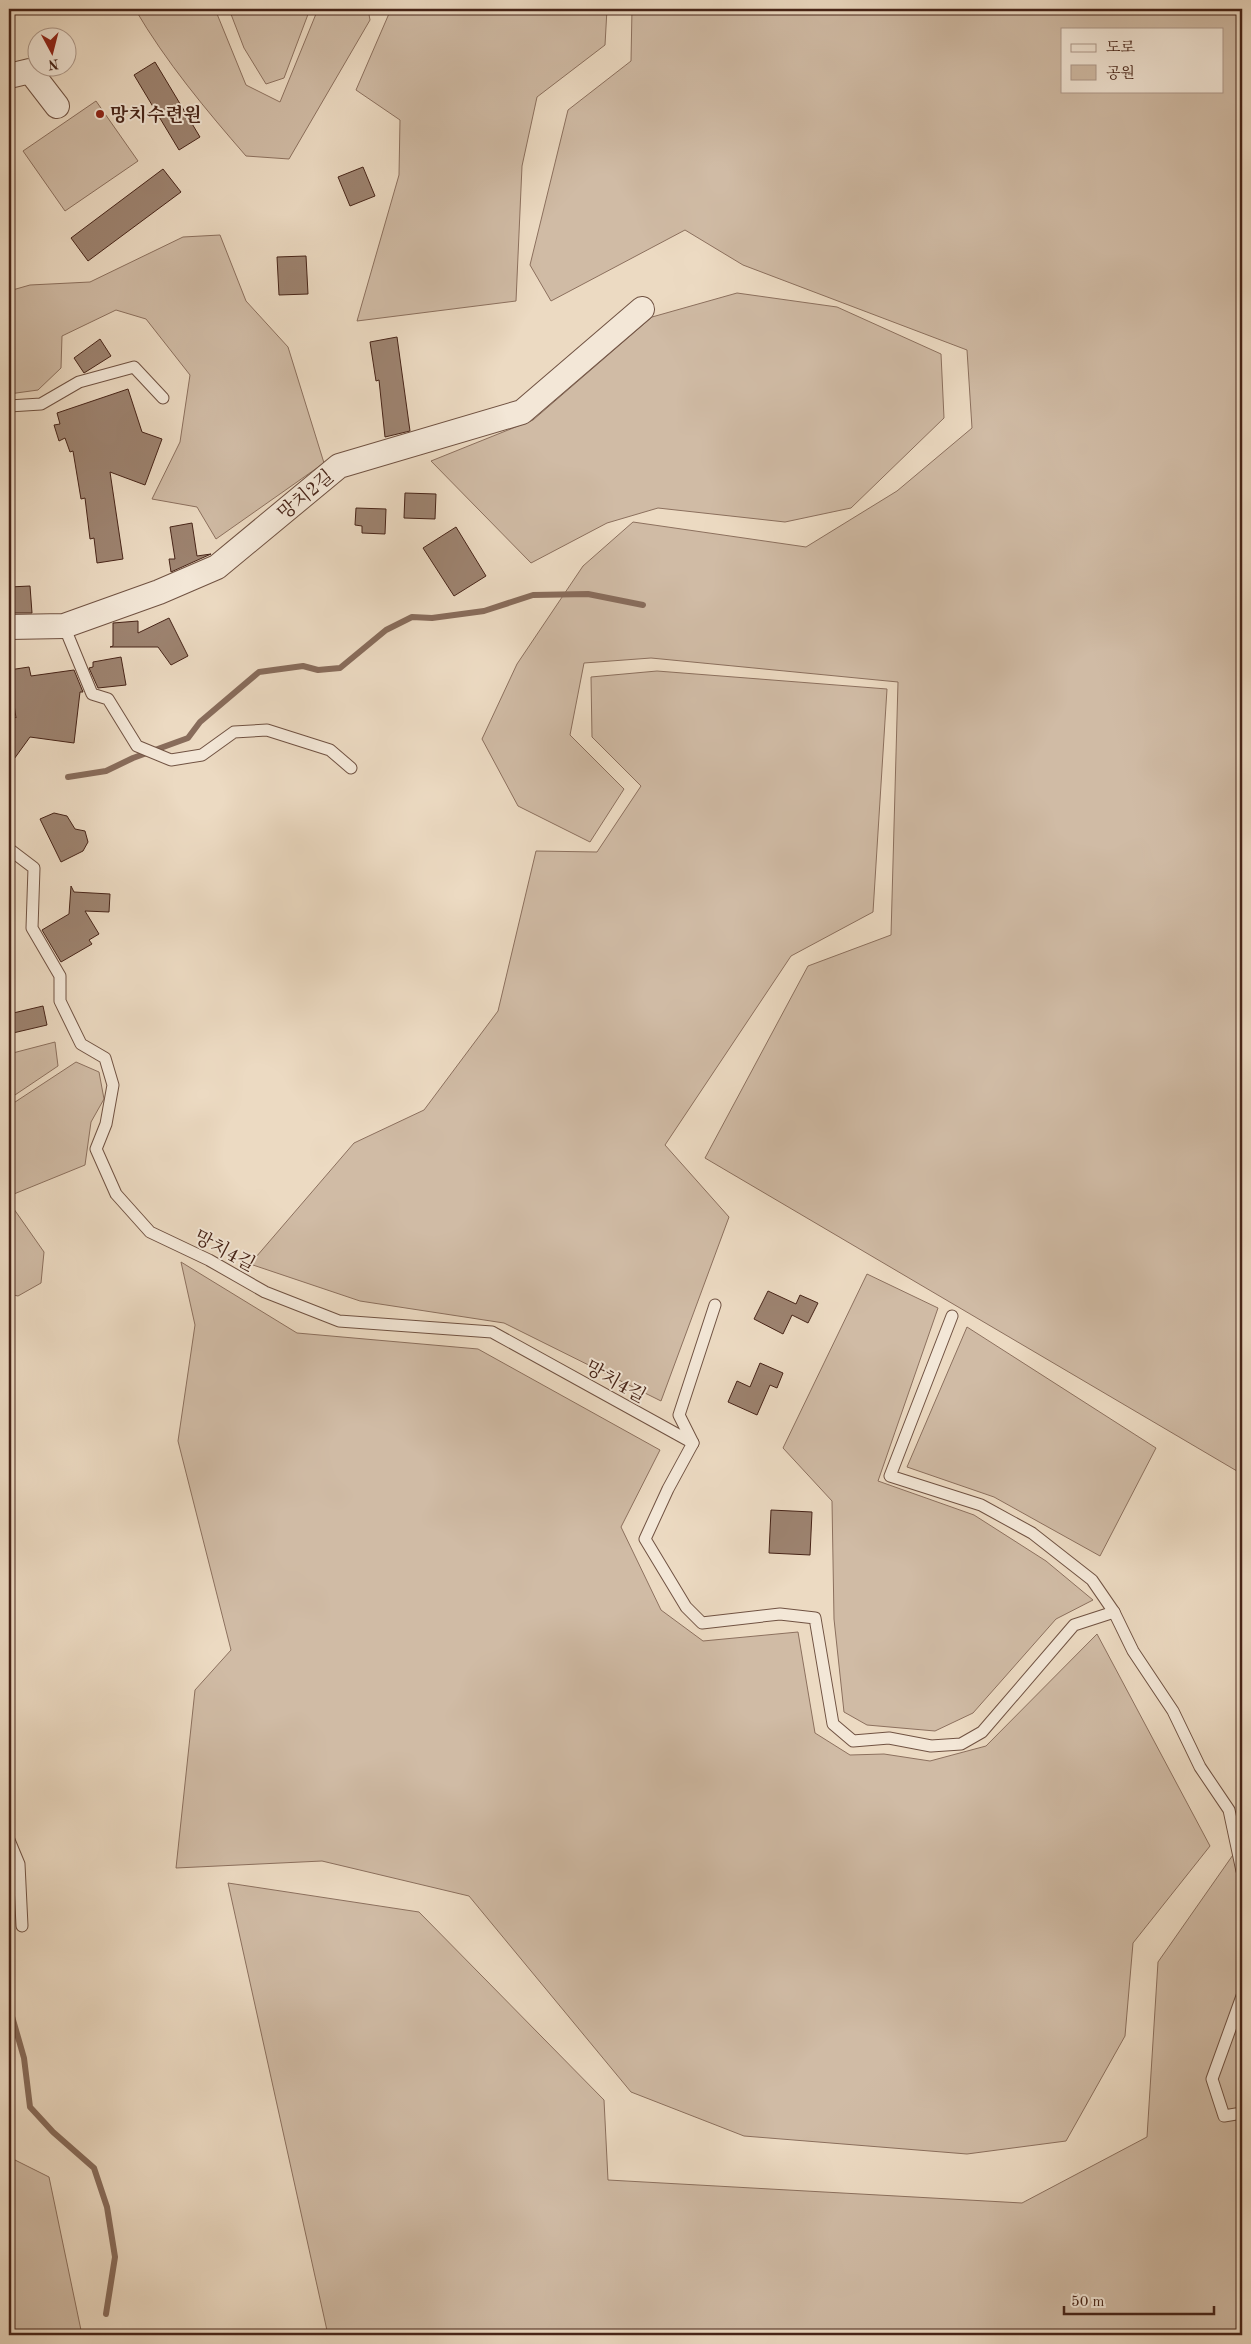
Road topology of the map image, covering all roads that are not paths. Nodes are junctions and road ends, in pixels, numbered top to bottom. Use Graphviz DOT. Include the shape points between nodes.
graph roads {
  1 [pos="9,76"];
  2 [pos="57,106"];
  3 [pos="642,308"];
  4 [pos="163,398"];
  5 [pos="9,406"];
  6 [pos="9,626"];
  7 [pos="64,626"];
  8 [pos="351,768"];
  9 [pos="9,849"];
  10 [pos="715,1305"];
  11 [pos="952,1316"];
  12 [pos="693,1444"];
  13 [pos="1114,1612"];
  14 [pos="9,1840"];
  15 [pos="1242,1871"];
  16 [pos="22,1926"];
  17 [pos="1242,1996"];
  18 [pos="1242,2113"];
  1 -- 2 [label="street" via="30,71"];
  3 -- 7 [label="street, 망치2길" via="522,412 339,466 217,567"];
  4 -- 5 [label="lane" via="134,367 79,382 41,404"];
  6 -- 7 [label="street, 망치2길"];
  7 -- 8 [label="lane" via="92,694 108,699 137,746 171,760 202,755 234,732 266,730 330,750"];
  9 -- 12 [label="lane, 망치4길" via="34,868 32,928 60,976 60,1001 80,1044 105,1058 114,1084 106,1124 96,1149 116,1194 150,1232 265,1292 339,1321 492,1332"];
  10 -- 12 [label="lane" via="679,1415"];
  11 -- 13 [label="lane" via="890,1476 981,1505 1032,1533 1092,1580"];
  12 -- 13 [label="lane" via="645,1539 686,1607 702,1623 780,1614 815,1618 833,1724 853,1741 888,1738 931,1746 961,1744 982,1732 1074,1625"];
  13 -- 15 [label="lane" via="1133,1651 1173,1711 1200,1767 1229,1810"];
  14 -- 16 [label="lane" via="20,1864"];
  17 -- 18 [label="lane" via="1212,2079 1224,2116"];
}
